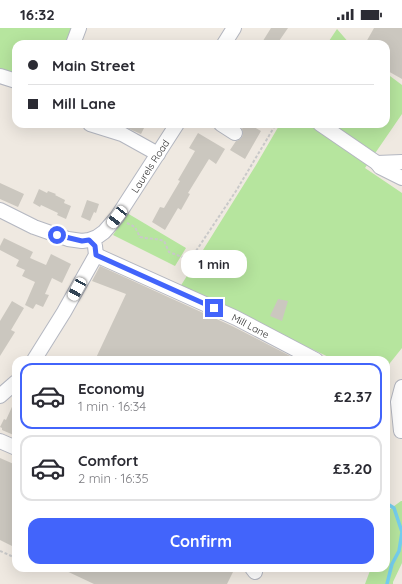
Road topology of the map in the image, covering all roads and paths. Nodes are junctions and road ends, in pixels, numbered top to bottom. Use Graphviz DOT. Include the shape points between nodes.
graph roads {
  1 [pos="79,28"];
  2 [pos="234,28"];
  3 [pos="74,40"];
  4 [pos="226,40"];
  5 [pos="0,76"];
  6 [pos="12,80"];
  7 [pos="103,128"];
  8 [pos="174,128"];
  9 [pos="227,128"];
  10 [pos="274,128"];
  11 [pos="326,128"];
  12 [pos="235,133"];
  13 [pos="158,154"];
  14 [pos="402,162"];
  15 [pos="377,163"];
  16 [pos="402,178"];
  17 [pos="0,210"];
  18 [pos="117,217"];
  19 [pos="89,240"];
  20 [pos="96,255"];
  21 [pos="36,356"];
  22 [pos="308,356"];
  23 [pos="12,386"];
  24 [pos="402,387"];
  25 [pos="0,396"];
  26 [pos="395,400"];
  27 [pos="401,431"];
  28 [pos="0,441"];
  29 [pos="12,446"];
  30 [pos="0,551"];
  31 [pos="12,556"];
  1 -- 3 [label="street"];
  2 -- 4 [label="street"];
  5 -- 6 [label="street"];
  7 -- 13 [label="street" via="122,134"];
  8 -- 13 [label="street, Laurels Road"];
  9 -- 12 [label="street"];
  10 -- 18 [label="path" via="190,260 169,252 164,241 140,237 135,227"];
  11 -- 15 [label="street"];
  13 -- 18 [label="street, Laurels Road"];
  14 -- 15 [label="street"];
  15 -- 16 [label="street"];
  17 -- 19 [label="street" via="34,227 68,239"];
  18 -- 19 [label="street, Laurels Road" via="104,232"];
  19 -- 20 [label="street" via="95,246"];
  20 -- 21 [label="street"];
  20 -- 22 [label="street, Mill Lane" via="236,318"];
  23 -- 25 [label="street"];
  24 -- 26 [label="street"];
  26 -- 27 [label="street"];
  28 -- 29 [label="street"];
  30 -- 31 [label="path"];
}
